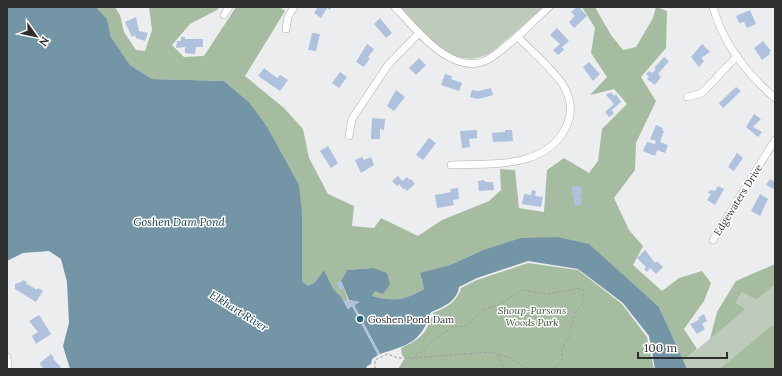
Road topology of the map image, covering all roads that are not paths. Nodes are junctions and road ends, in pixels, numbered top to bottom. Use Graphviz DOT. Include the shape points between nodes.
graph roads {
  1 [pos="229,7"];
  2 [pos="294,7"];
  3 [pos="395,7"];
  4 [pos="549,7"];
  5 [pos="714,7"];
  6 [pos="224,15"];
  7 [pos="286,29"];
  8 [pos="419,33"];
  9 [pos="517,36"];
  10 [pos="737,56"];
  11 [pos="687,97"];
  12 [pos="775,98"];
  13 [pos="349,136"];
  14 [pos="775,140"];
  15 [pos="450,165"];
  16 [pos="713,240"];
  17 [pos="7,357"];
  18 [pos="8,369"];
  1 -- 6 [label="street"];
  2 -- 7 [label="street" via="288,17"];
  3 -- 8 [label="street"];
  4 -- 9 [label="street"];
  5 -- 10 [label="street" via="721,28"];
  8 -- 9 [label="street" via="436,50 466,63 476,63 489,58"];
  8 -- 13 [label="street" via="388,65 352,119"];
  9 -- 15 [label="street" via="562,83 568,94 571,109 564,131 548,150 529,160"];
  10 -- 11 [label="street" via="702,93"];
  10 -- 12 [label="street" via="756,80"];
  14 -- 16 [label="street, Edgewaters Drive"];
  17 -- 18 [label="street"];
}
